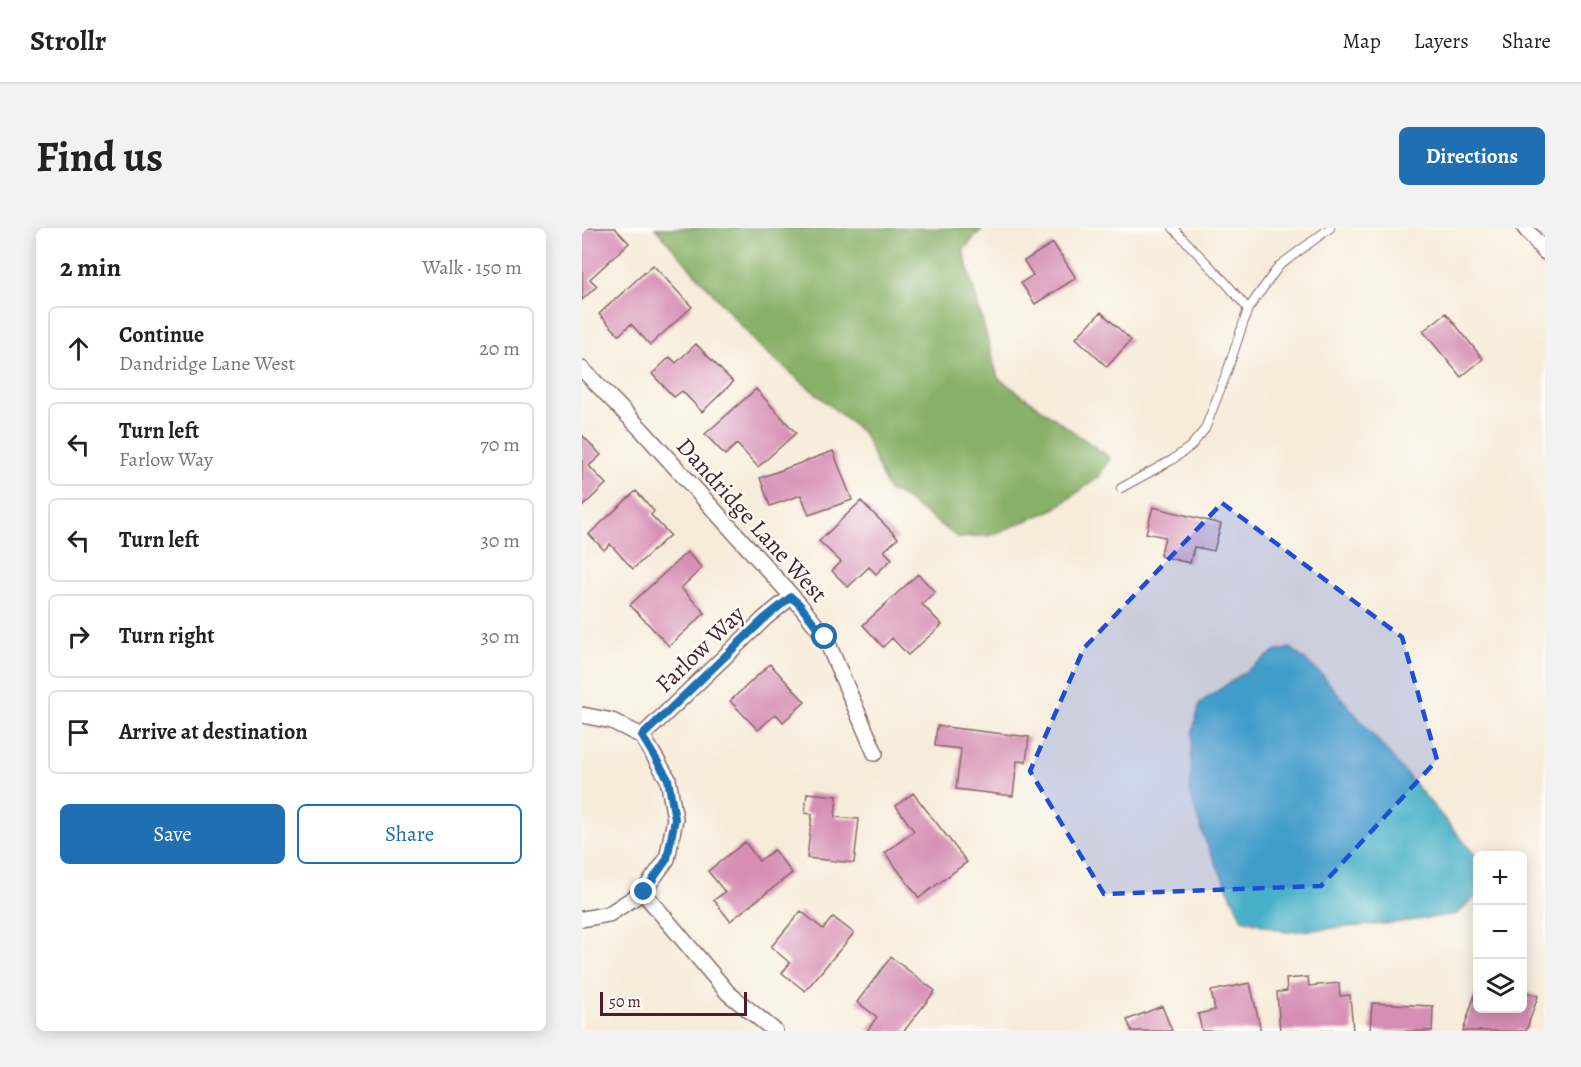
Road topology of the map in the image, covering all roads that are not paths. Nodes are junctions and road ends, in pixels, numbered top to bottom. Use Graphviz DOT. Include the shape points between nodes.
graph roads {
  1 [pos="1173,228"];
  2 [pos="1330,228"];
  3 [pos="1525,228"];
  4 [pos="1545,252"];
  5 [pos="1248,309"];
  6 [pos="582,369"];
  7 [pos="1121,488"];
  8 [pos="791,597"];
  9 [pos="582,715"];
  10 [pos="642,736"];
  11 [pos="875,753"];
  12 [pos="644,892"];
  13 [pos="582,919"];
  14 [pos="775,1031"];
  1 -- 5 [label="lane"];
  2 -- 5 [label="lane" via="1279,266"];
  3 -- 4 [label="street"];
  5 -- 7 [label="lane" via="1205,429 1172,460"];
  6 -- 8 [label="street, Dandridge Lane West"];
  8 -- 10 [label="street, Farlow Way"];
  8 -- 11 [label="street, Dandridge Lane West" via="825,637"];
  9 -- 10 [label="street" via="612,721"];
  10 -- 12 [label="street" via="668,779 675,819 667,859"];
  12 -- 13 [label="street" via="609,914"];
  12 -- 14 [label="street" via="728,993"];
}
